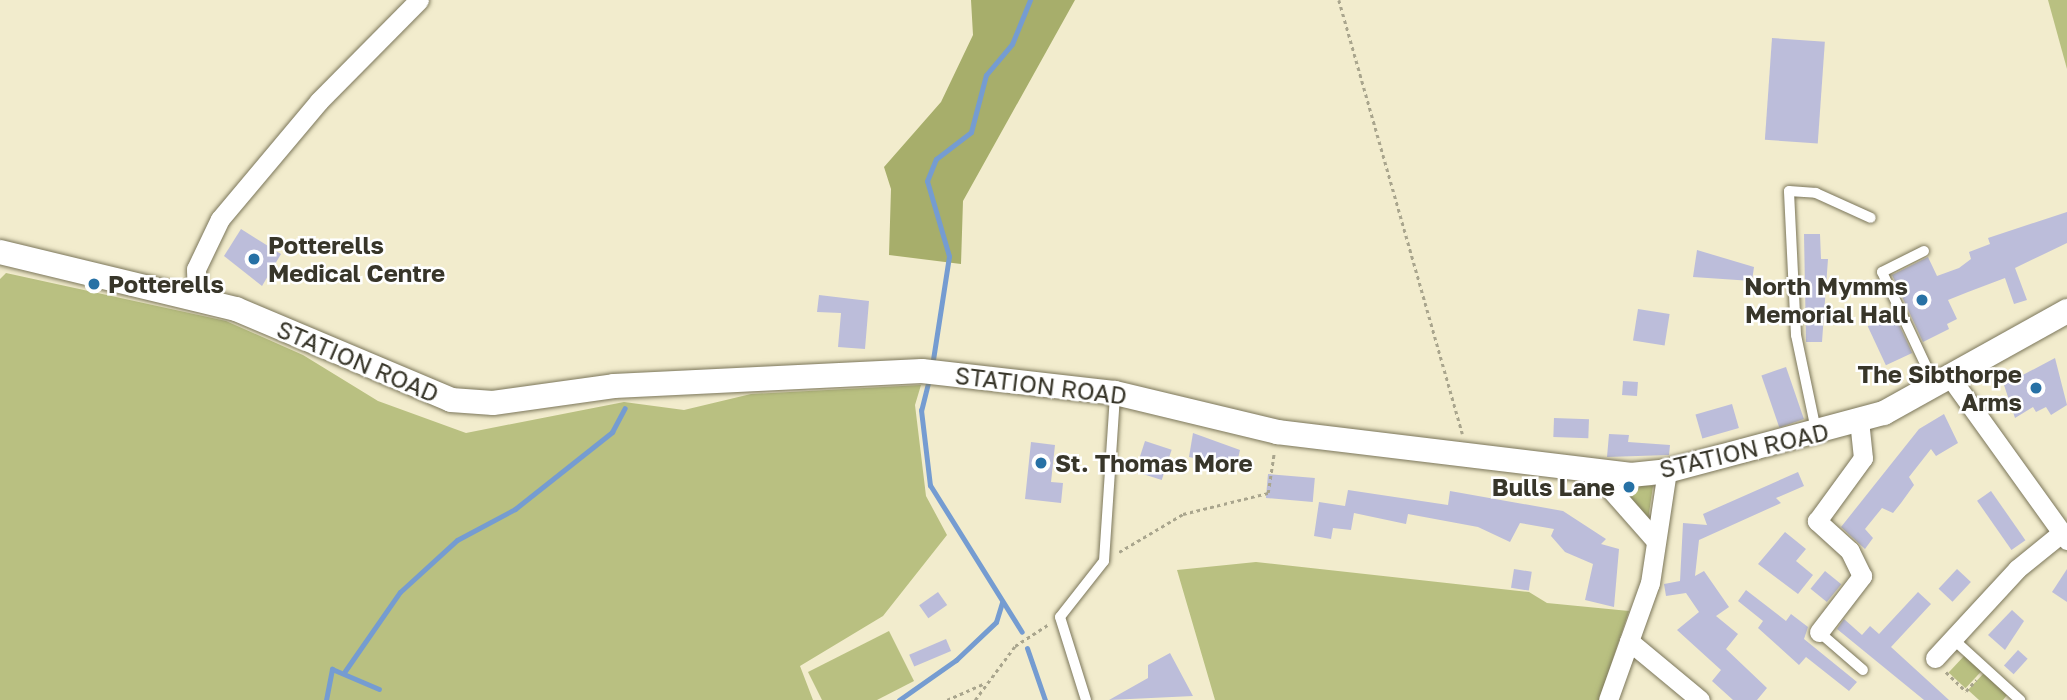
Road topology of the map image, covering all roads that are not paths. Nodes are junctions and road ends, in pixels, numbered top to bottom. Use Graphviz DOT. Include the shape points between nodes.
graph roads {
  1 [pos="419,0"];
  2 [pos="1871,218"];
  3 [pos="1924,251"];
  4 [pos="0,252"];
  5 [pos="197,298"];
  6 [pos="2067,311"];
  7 [pos="1943,381"];
  8 [pos="1115,393"];
  9 [pos="1859,422"];
  10 [pos="1817,434"];
  11 [pos="1667,471"];
  12 [pos="1596,472"];
  13 [pos="2063,537"];
  14 [pos="1655,540"];
  15 [pos="1819,632"];
  16 [pos="1953,639"];
  17 [pos="1629,641"];
  18 [pos="1935,657"];
  19 [pos="1863,670"];
  20 [pos="2020,699"];
  21 [pos="1086,700"];
  22 [pos="1608,700"];
  23 [pos="1700,700"];
  1 -- 5 [label="street" via="319,101 220,219 196,270"];
  2 -- 10 [label="lane" via="1816,193 1789,191 1796,335"];
  3 -- 7 [label="lane" via="1882,272"];
  4 -- 5 [label="street, STATION ROAD"];
  5 -- 8 [label="street, STATION ROAD" via="451,400 493,403 614,386 929,371"];
  6 -- 7 [label="street, STATION ROAD"];
  7 -- 9 [label="street, STATION ROAD"];
  7 -- 13 [label="street"];
  8 -- 12 [label="street, STATION ROAD" via="1277,432"];
  8 -- 21 [label="lane" via="1104,561 1060,617"];
  9 -- 10 [label="street, STATION ROAD"];
  9 -- 15 [label="street" via="1863,458 1817,521 1850,551 1862,576"];
  10 -- 11 [label="street, STATION ROAD"];
  11 -- 12 [label="street, STATION ROAD"];
  11 -- 14 [label="street"];
  12 -- 14 [label="street"];
  13 -- 16 [label="street"];
  14 -- 17 [label="street" via="1650,583"];
  15 -- 19 [label="lane"];
  16 -- 18 [label="street"];
  16 -- 20 [label="lane"];
  17 -- 22 [label="street"];
  17 -- 23 [label="street"];
}
